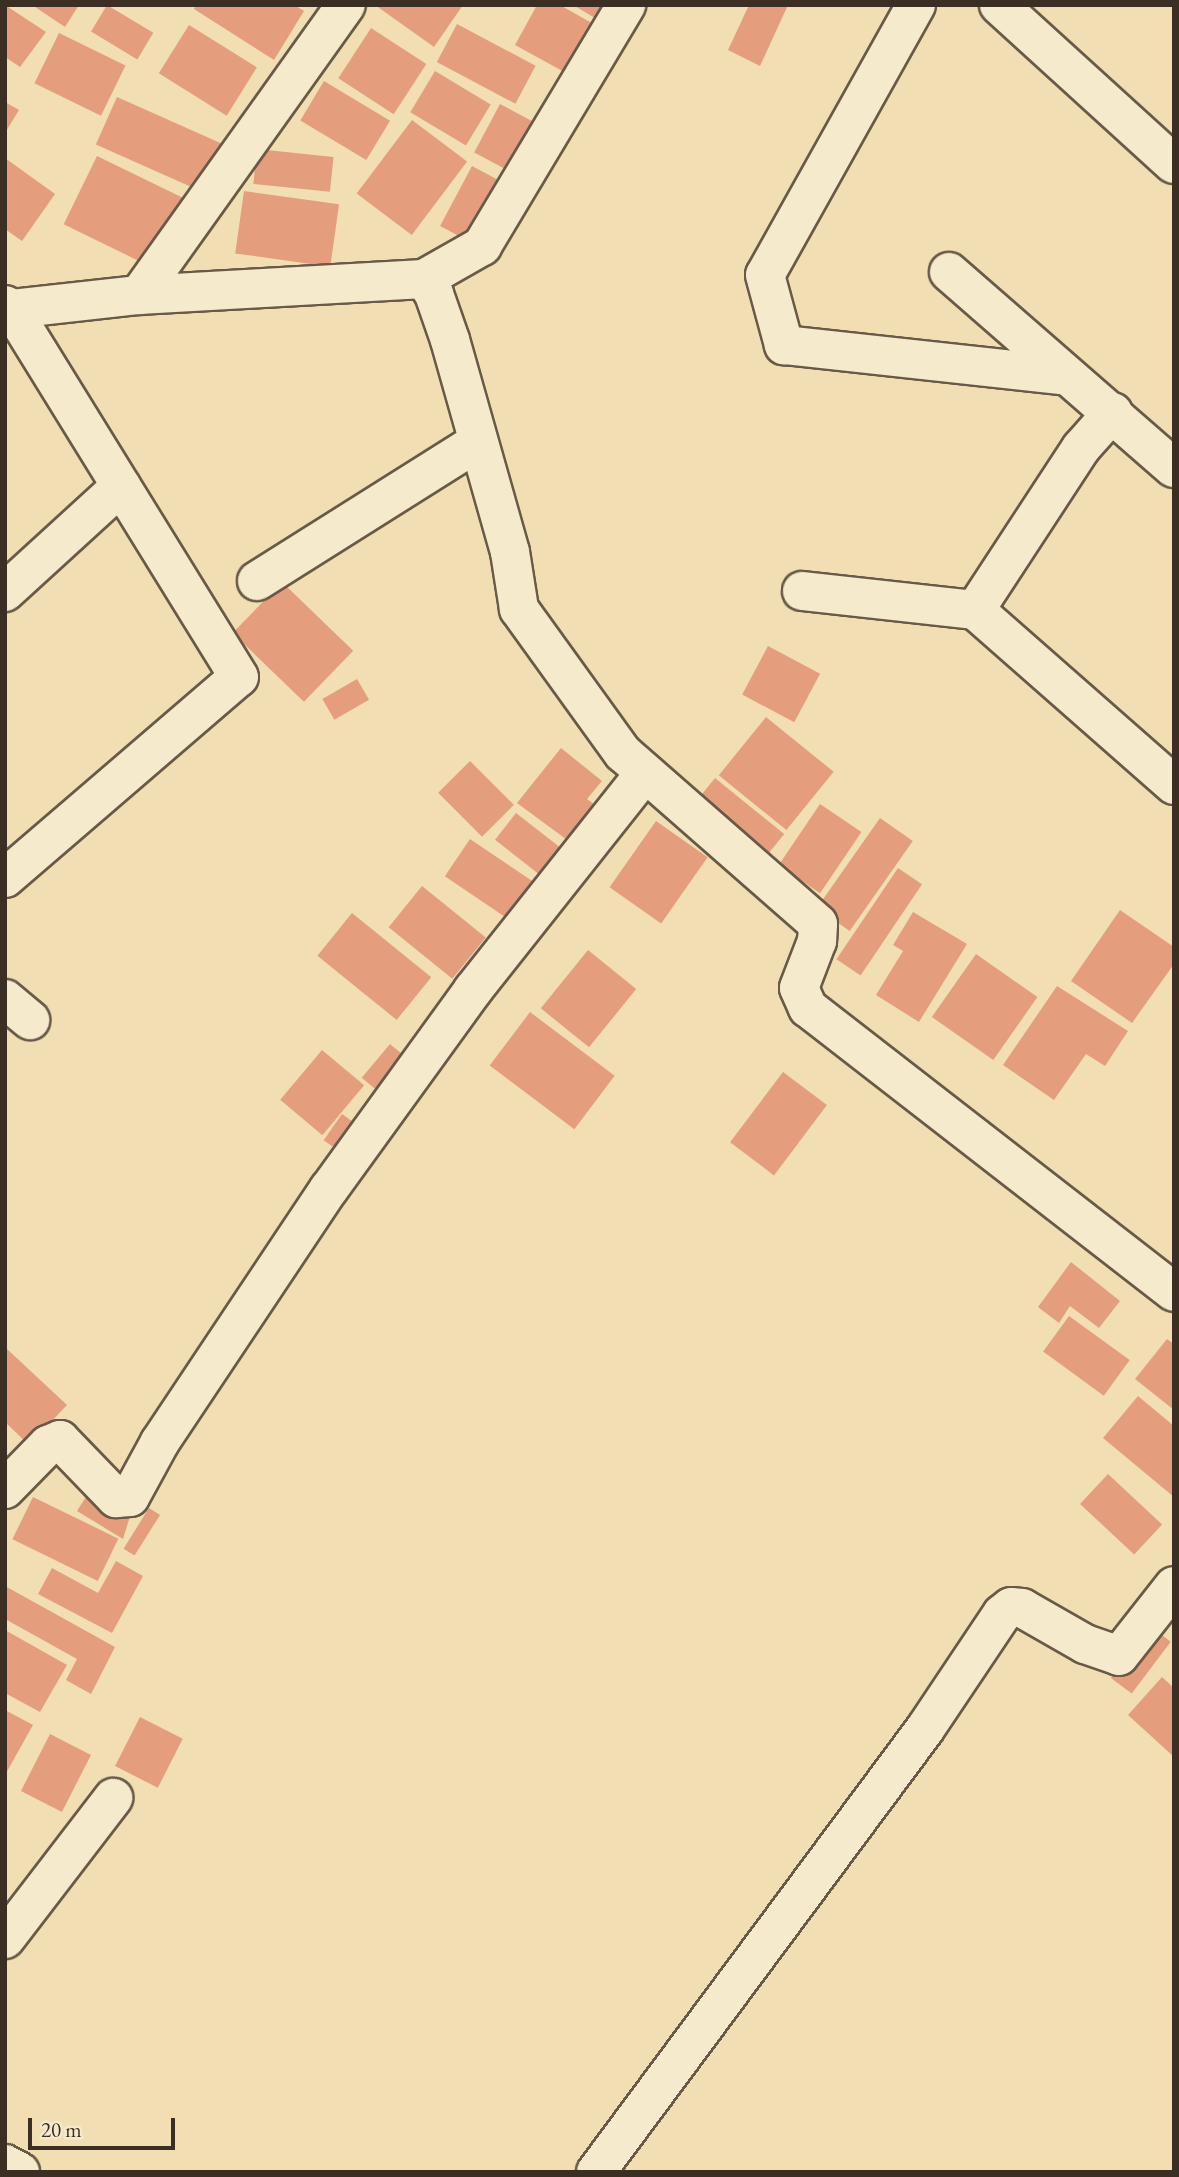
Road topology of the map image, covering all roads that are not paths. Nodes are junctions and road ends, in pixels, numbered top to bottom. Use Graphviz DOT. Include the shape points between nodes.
graph roads {
  1 [pos="346,5"];
  2 [pos="626,5"];
  3 [pos="915,5"];
  4 [pos="999,5"];
  5 [pos="1174,164"];
  6 [pos="949,272"];
  7 [pos="424,279"];
  8 [pos="139,295"];
  9 [pos="9,307"];
  10 [pos="1062,375"];
  11 [pos="1113,412"];
  12 [pos="476,443"];
  13 [pos="1174,468"];
  14 [pos="121,486"];
  15 [pos="257,581"];
  16 [pos="802,591"];
  17 [pos="5,592"];
  18 [pos="975,610"];
  19 [pos="645,773"];
  20 [pos="1174,785"];
  21 [pos="5,878"];
  22 [pos="1174,1292"];
  23 [pos="5,1489"];
  24 [pos="1174,1586"];
  25 [pos="113,1798"];
  26 [pos="5,1939"];
  27 [pos="5,2164"];
  28 [pos="20,2172"];
  29 [pos="596,2172"];
  1 -- 8 [label="street"];
  2 -- 7 [label="street" via="482,246"];
  3 -- 10 [label="street" via="765,275 784,345"];
  4 -- 5 [label="street"];
  6 -- 10 [label="street"];
  7 -- 8 [label="street"];
  7 -- 12 [label="street" via="450,340"];
  8 -- 9 [label="street"];
  9 -- 14 [label="street"];
  10 -- 11 [label="street"];
  11 -- 13 [label="street"];
  11 -- 18 [label="street" via="1081,448"];
  12 -- 15 [label="street"];
  12 -- 19 [label="street" via="510,552 519,609 623,753"];
  14 -- 17 [label="street"];
  14 -- 21 [label="street" via="239,677"];
  16 -- 18 [label="street"];
  18 -- 20 [label="street"];
  19 -- 22 [label="street" via="818,924 817,941 799,988 808,1007"];
  19 -- 23 [label="street" via="473,990 329,1189 160,1442 130,1497 116,1498 60,1440 48,1445"];
  24 -- 29 [label="street" via="1119,1656 1085,1644 1022,1608 1011,1607 1002,1614 925,1729"];
  25 -- 26 [label="street"];
  27 -- 28 [label="street"];
}
